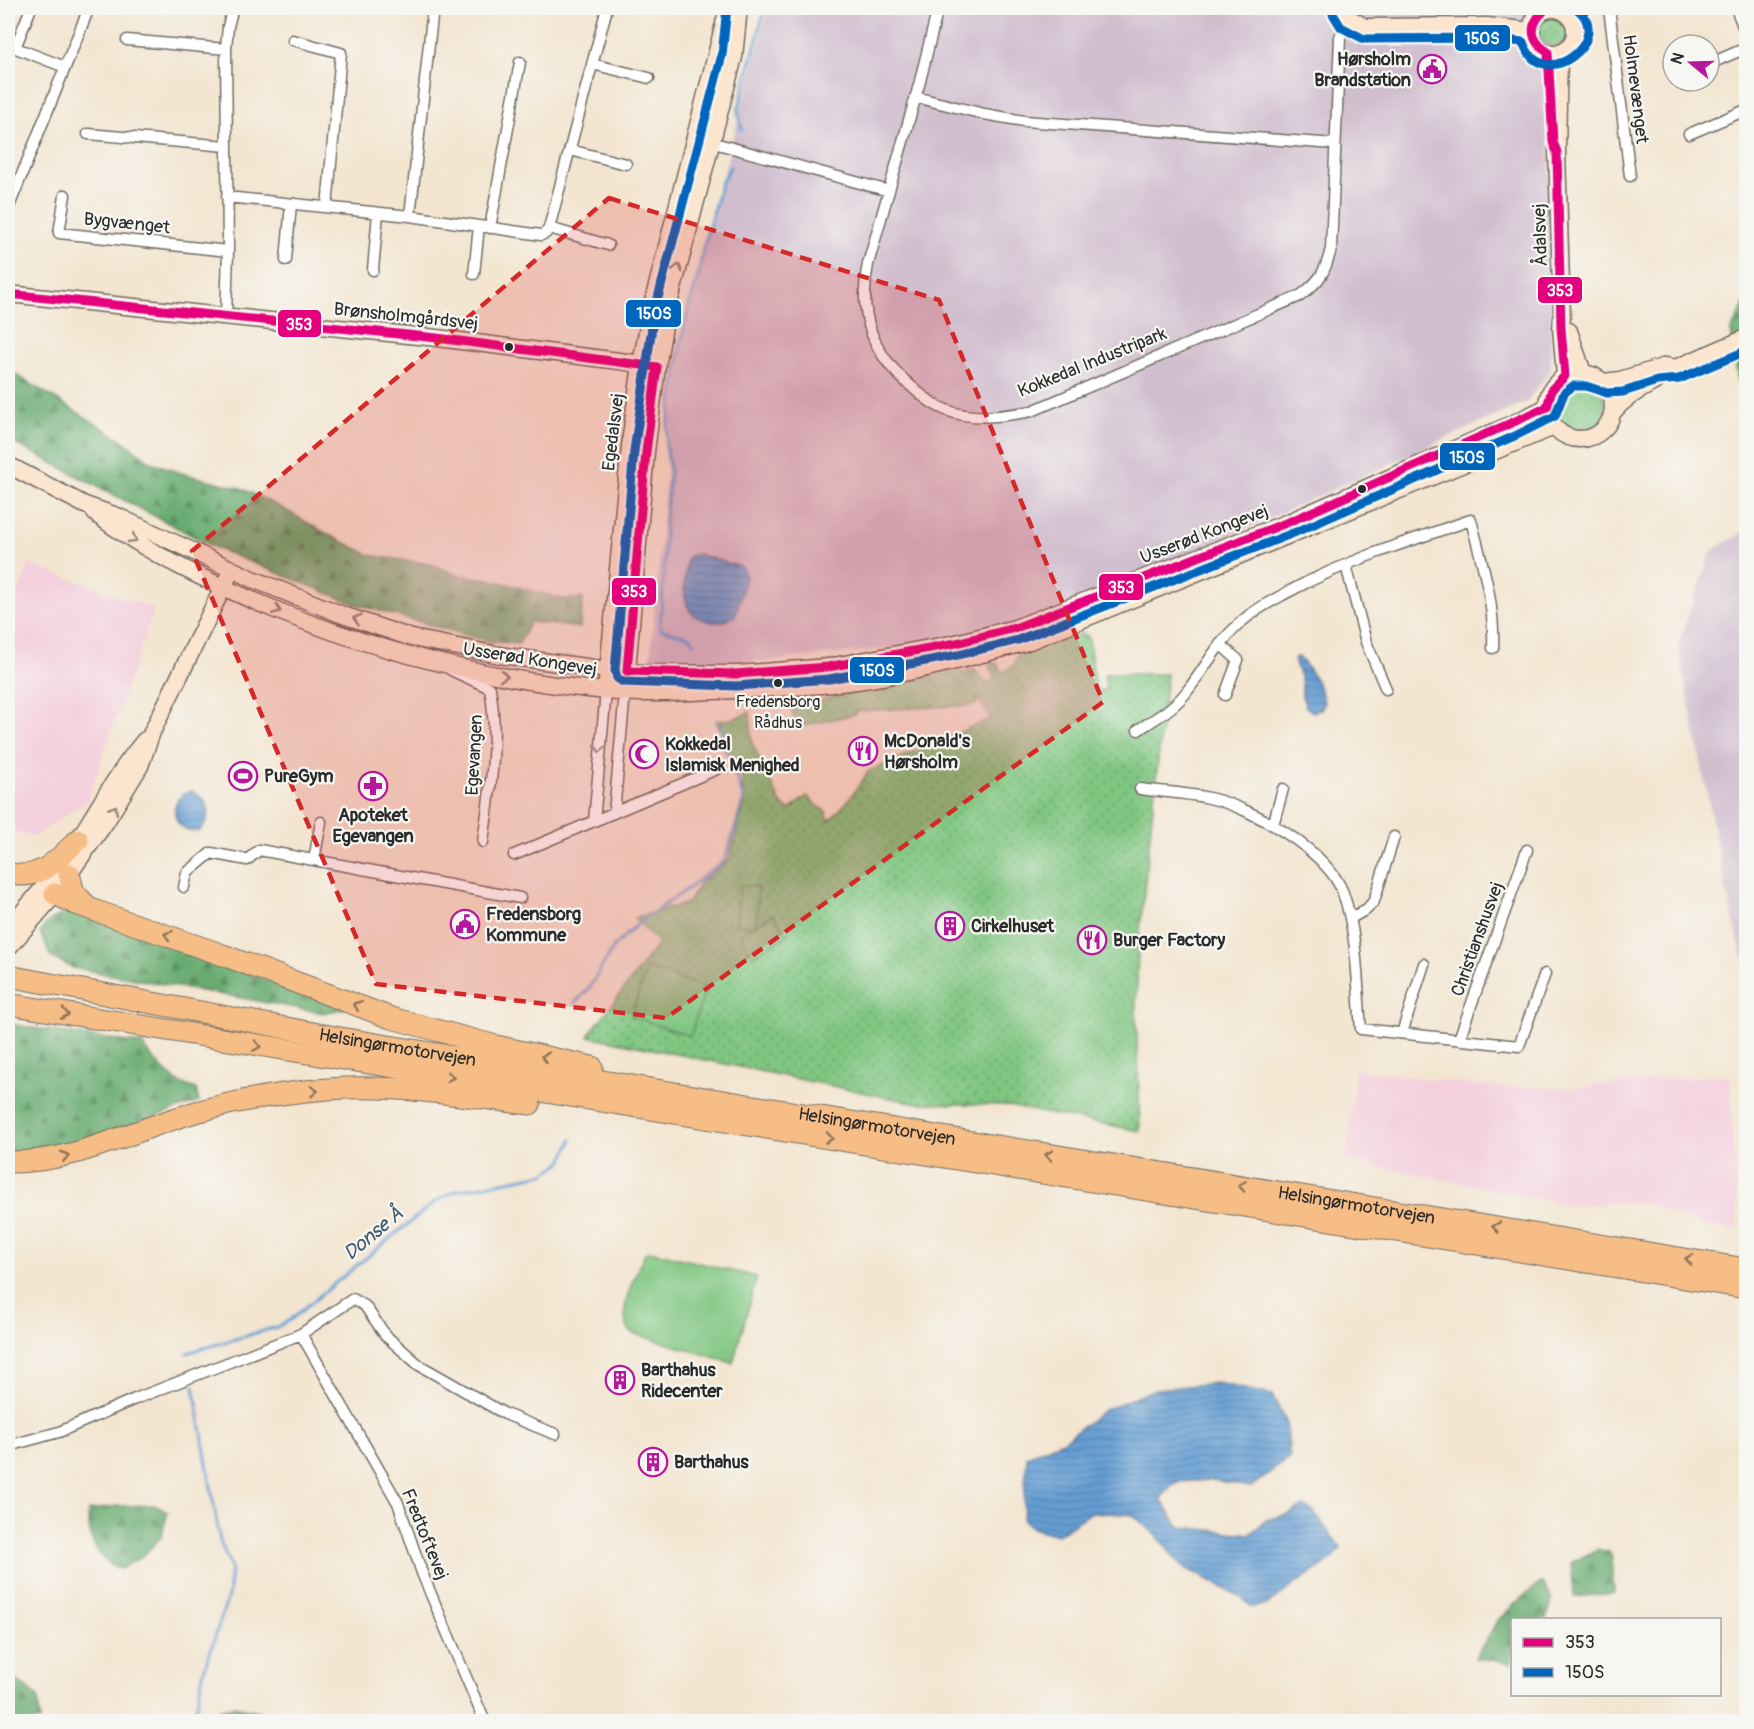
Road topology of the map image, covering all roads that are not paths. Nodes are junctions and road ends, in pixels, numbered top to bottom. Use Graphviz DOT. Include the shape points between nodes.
graph roads {
  1 [pos="31,8"];
  2 [pos="89,8"];
  3 [pos="233,8"];
  4 [pos="608,8"];
  5 [pos="728,8"];
  6 [pos="740,8"];
  7 [pos="938,8"];
  8 [pos="1609,8"];
  9 [pos="1736,8"];
  10 [pos="1552,9"];
  11 [pos="1346,13"];
  12 [pos="432,17"];
  13 [pos="724,25"];
  14 [pos="1532,31"];
  15 [pos="1746,34"];
  16 [pos="127,40"];
  17 [pos="294,40"];
  18 [pos="11,46"];
  19 [pos="1746,48"];
  20 [pos="226,49"];
  21 [pos="1553,52"];
  22 [pos="1721,59"];
  23 [pos="520,62"];
  24 [pos="592,64"];
  25 [pos="65,67"];
  26 [pos="649,78"];
  27 [pos="915,97"];
  28 [pos="1746,110"];
  29 [pos="88,134"];
  30 [pos="1689,134"];
  31 [pos="695,138"];
  32 [pos="712,142"];
  33 [pos="1335,144"];
  34 [pos="227,146"];
  35 [pos="570,150"];
  36 [pos="626,164"];
  37 [pos="1630,176"];
  38 [pos="889,191"];
  39 [pos="65,195"];
  40 [pos="227,197"];
  41 [pos="291,204"];
  42 [pos="327,207"];
  43 [pos="8,209"];
  44 [pos="378,213"];
  45 [pos="410,216"];
  46 [pos="484,227"];
  47 [pos="549,228"];
  48 [pos="608,245"];
  49 [pos="228,251"];
  50 [pos="286,260"];
  51 [pos="372,270"];
  52 [pos="474,274"];
  53 [pos="8,294"];
  54 [pos="226,317"];
  55 [pos="1562,317"];
  56 [pos="1746,338"];
  57 [pos="649,365"];
  58 [pos="1674,368"];
  59 [pos="1583,373"];
  60 [pos="1565,376"];
  61 [pos="1603,382"];
  62 [pos="1547,406"];
  63 [pos="1613,412"];
  64 [pos="1554,427"];
  65 [pos="8,465"];
  66 [pos="85,506"];
  67 [pos="1346,565"];
  68 [pos="232,569"];
  69 [pos="223,587"];
  70 [pos="1220,644"];
  71 [pos="1493,648"];
  72 [pos="441,664"];
  73 [pos="608,670"];
  74 [pos="627,671"];
  75 [pos="1386,689"];
  76 [pos="606,691"];
  77 [pos="625,692"];
  78 [pos="1225,695"];
  79 [pos="1138,730"];
  80 [pos="152,732"];
  81 [pos="717,769"];
  82 [pos="1140,789"];
  83 [pos="1283,789"];
  84 [pos="614,813"];
  85 [pos="594,821"];
  86 [pos="321,822"];
  87 [pos="1274,825"];
  88 [pos="1394,837"];
  89 [pos="78,840"];
  90 [pos="483,842"];
  91 [pos="1527,850"];
  92 [pos="514,855"];
  93 [pos="314,860"];
  94 [pos="8,873"];
  95 [pos="69,874"];
  96 [pos="8,880"];
  97 [pos="184,887"];
  98 [pos="48,893"];
  99 [pos="520,898"];
  100 [pos="88,907"];
  101 [pos="1351,918"];
  102 [pos="9,940"];
  103 [pos="1424,964"];
  104 [pos="1545,974"];
  105 [pos="8,976"];
  106 [pos="8,1004"];
  107 [pos="1402,1034"];
  108 [pos="1459,1039"];
  109 [pos="724,1101"];
  110 [pos="788,1132"];
  111 [pos="8,1162"];
  112 [pos="1746,1269"];
  113 [pos="1746,1288"];
  114 [pos="301,1334"];
  115 [pos="555,1434"];
  116 [pos="8,1446"];
  117 [pos="484,1722"];
  1 -- 18 [label="street"];
  2 -- 25 [label="street"];
  3 -- 20 [label="street"];
  4 -- 24 [label="street"];
  5 -- 13 [label="main road, Egedalsvej"];
  6 -- 32 [label="main road, Egedalsvej" via="734,57"];
  7 -- 27 [label="street, Kokkedal Industripark"];
  8 -- 37 [label="street, Holmevænget"];
  9 -- 15 [label="street"];
  10 -- 14 [label="main road" via="1535,18"];
  10 -- 21 [label="main road" via="1570,16 1575,27 1573,40 1565,49"];
  11 -- 14 [label="main road, Kokkedal Industripark" via="1365,27 1487,26"];
  11 -- 33 [label="street, Kokkedal Industripark" via="1340,37"];
  12 -- 45 [label="street"];
  13 -- 31 [label="main road, Egedalsvej"];
  13 -- 32 [label="main road" via="724,47 705,131"];
  14 -- 21 [label="main road" via="1538,46"];
  16 -- 20 [label="street"];
  17 -- 42 [label="street" via="341,53"];
  18 -- 25 [label="street"];
  19 -- 22 [label="street"];
  20 -- 34 [label="street"];
  21 -- 55 [label="main road, Ådalsvej" via="1553,142 1557,152"];
  23 -- 46 [label="street"];
  24 -- 26 [label="street"];
  24 -- 35 [label="street"];
  25 -- 43 [label="street"];
  27 -- 33 [label="street" via="1024,121"];
  27 -- 38 [label="street, Kokkedal Industripark"];
  28 -- 30 [label="street"];
  29 -- 34 [label="street"];
  31 -- 32 [label="street"];
  31 -- 57 [label="main road, Egedalsvej" via="652,305"];
  32 -- 38 [label="street"];
  57 -- 32 [label="main road, Egedalsvej, one-way"];
  33 -- 38 [label="street, Kokkedal Industripark" via="1331,249 1326,269 1316,285 1300,296 1032,411 1004,416 976,417 946,410 926,399 891,368 875,343 866,311 865,280"];
  34 -- 40 [label="street"];
  35 -- 36 [label="street"];
  35 -- 47 [label="street"];
  39 -- 49 [label="street, Bygvænget" via="59,233"];
  40 -- 41 [label="street"];
  40 -- 49 [label="street"];
  41 -- 42 [label="street"];
  41 -- 50 [label="street"];
  42 -- 44 [label="street"];
  44 -- 45 [label="street"];
  44 -- 51 [label="street"];
  45 -- 46 [label="street"];
  46 -- 47 [label="street" via="541,235"];
  46 -- 52 [label="street"];
  47 -- 48 [label="street"];
  49 -- 54 [label="street"];
  53 -- 54 [label="main road, Brønsholmgårdsvej"];
  54 -- 57 [label="main road, Brønsholmgårdsvej"];
  55 -- 59 [label="main road, Ådalsvej"];
  55 -- 60 [label="main road, Ådalsvej"];
  56 -- 58 [label="main road"];
  57 -- 73 [label="main road, Egedalsvej" via="631,436"];
  57 -- 74 [label="main road, Egedalsvej" via="646,452"];
  58 -- 61 [label="main road" via="1666,366"];
  58 -- 63 [label="main road" via="1625,398"];
  59 -- 60 [label="main road"];
  59 -- 61 [label="main road"];
  60 -- 62 [label="main road" via="1550,392"];
  61 -- 63 [label="main road" via="1610,391"];
  62 -- 64 [label="main road"];
  62 -- 74 [label="main road, Usserød Kongevej" via="1292,521 1015,628 828,667 736,674"];
  63 -- 64 [label="main road" via="1605,428 1591,437 1572,438"];
  64 -- 77 [label="main road, Usserød Kongevej" via="1027,642 870,680 801,687"];
  65 -- 66 [label="main road"];
  66 -- 68 [label="main road, Usserød Kongevej" via="117,516"];
  66 -- 69 [label="main road, Usserød Kongevej, one-way" via="112,527"];
  67 -- 70 [label="street" via="1262,606"];
  67 -- 71 [label="street" via="1471,520 1494,621"];
  67 -- 75 [label="street" via="1366,642"];
  68 -- 69 [label="main road"];
  73 -- 68 [label="main road, Usserød Kongevej, one-way" via="412,638 298,598"];
  69 -- 72 [label="main road, Usserød Kongevej, one-way" via="324,629"];
  69 -- 80 [label="main road"];
  70 -- 78 [label="street" via="1238,660"];
  70 -- 79 [label="street" via="1188,692"];
  72 -- 76 [label="main road, Usserød Kongevej, one-way"];
  72 -- 90 [label="street, Egevangen" via="490,688 494,747"];
  73 -- 74 [label="main road, Usserød Kongevej"];
  73 -- 76 [label="main road, Egedalsvej"];
  74 -- 77 [label="main road, Egedalsvej"];
  76 -- 77 [label="main road, Usserød Kongevej"];
  76 -- 85 [label="street, one-way"];
  77 -- 84 [label="street"];
  80 -- 89 [label="main road" via="129,759"];
  95 -- 80 [label="main road, one-way" via="140,766"];
  81 -- 84 [label="street"];
  82 -- 87 [label="street" via="1209,798"];
  83 -- 87 [label="street"];
  84 -- 85 [label="street"];
  85 -- 92 [label="street"];
  86 -- 93 [label="street"];
  87 -- 101 [label="street" via="1327,866 1342,890"];
  88 -- 101 [label="street" via="1374,901"];
  89 -- 94 [label="highway" via="39,873"];
  89 -- 98 [label="main road"];
  91 -- 108 [label="street, Christianshusvej"];
  93 -- 97 [label="street" via="259,850 247,861 211,853 187,873"];
  93 -- 99 [label="street"];
  95 -- 98 [label="main road"];
  95 -- 100 [label="highway" via="74,893"];
  96 -- 98 [label="highway"];
  98 -- 100 [label="highway"];
  98 -- 102 [label="main road"];
  109 -- 100 [label="highway, one-way" via="391,1018"];
  101 -- 107 [label="street" via="1361,1029"];
  103 -- 107 [label="street"];
  104 -- 108 [label="street" via="1519,1046"];
  105 -- 109 [label="highway, Helsingørmotorvejen" via="340,1038"];
  106 -- 110 [label="highway, Helsingørmotorvejen, one-way"];
  107 -- 108 [label="street"];
  112 -- 109 [label="highway, Helsingørmotorvejen, one-way"];
  111 -- 110 [label="highway, one-way" via="86,1151 195,1112 284,1093 375,1088 454,1094 713,1131"];
  110 -- 113 [label="highway, Helsingørmotorvejen, one-way"];
  114 -- 115 [label="street" via="353,1299 365,1306 386,1335 419,1365 505,1414"];
  114 -- 116 [label="street" via="59,1432"];
  114 -- 117 [label="street, Fredtoftevej" via="398,1503 422,1573"];
}
